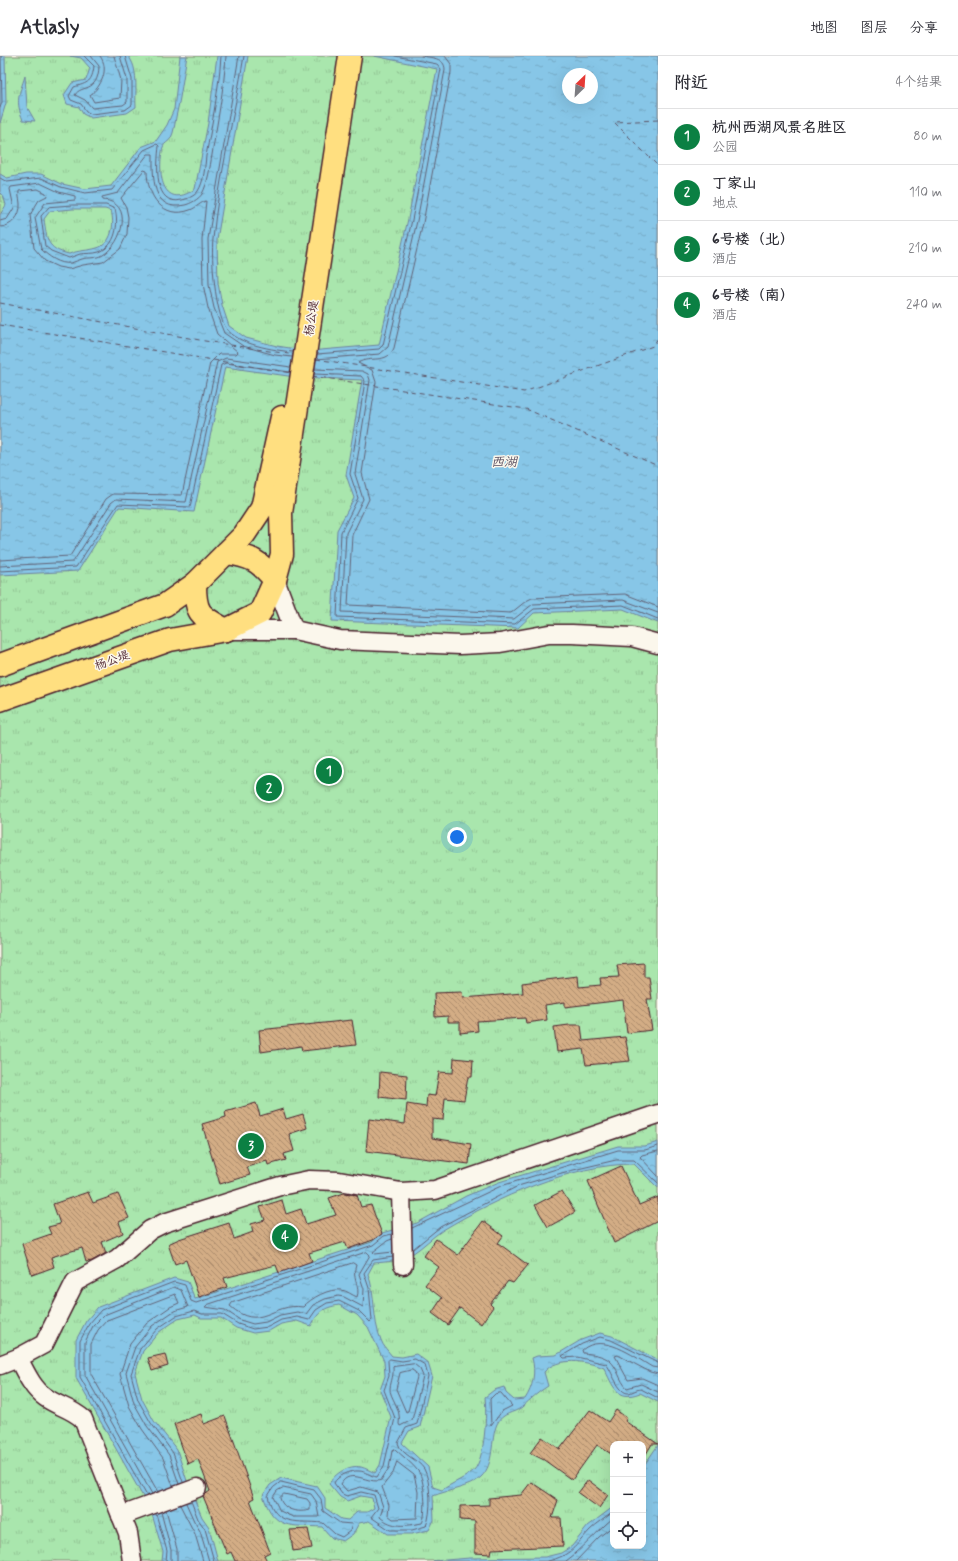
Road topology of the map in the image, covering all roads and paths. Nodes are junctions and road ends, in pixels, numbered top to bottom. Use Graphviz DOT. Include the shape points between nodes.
graph roads {
  1 [pos="343,66"];
  2 [pos="295,386"];
  3 [pos="226,553"];
  4 [pos="275,580"];
  5 [pos="195,584"];
  6 [pos="226,630"];
  7 [pos="294,630"];
  8 [pos="658,644"];
  9 [pos="0,665"];
  10 [pos="0,700"];
  11 [pos="658,1114"];
  12 [pos="401,1192"];
  13 [pos="404,1266"];
  14 [pos="18,1358"];
  15 [pos="0,1365"];
  16 [pos="197,1488"];
  17 [pos="121,1516"];
  18 [pos="132,1561"];
  1 -- 2 [label="main road, 杨公堤"];
  2 -- 3 [label="main road, 杨公堤" via="262,508 244,535"];
  2 -- 4 [label="main road, 杨公堤" via="281,513 282,554"];
  3 -- 4 [label="main road" via="243,555 262,564"];
  3 -- 5 [label="main road, 杨公堤"];
  4 -- 6 [label="main road, 杨公堤" via="260,613"];
  4 -- 7 [label="street"];
  5 -- 6 [label="main road" via="195,603 204,618"];
  5 -- 9 [label="main road, 杨公堤" via="165,605"];
  6 -- 7 [label="street"];
  6 -- 10 [label="main road, 杨公堤" via="170,640"];
  7 -- 8 [label="street" via="340,640 460,645 500,643 549,634 632,637"];
  11 -- 12 [label="street" via="435,1190"];
  12 -- 13 [label="street"];
  12 -- 14 [label="street" via="340,1181 309,1180 280,1186 164,1223 150,1230 117,1259 75,1282 44,1344"];
  14 -- 15 [label="street"];
  14 -- 17 [label="street" via="27,1376 44,1397 75,1412 83,1419"];
  16 -- 17 [label="street"];
  17 -- 18 [label="street" via="128,1533"];
}
